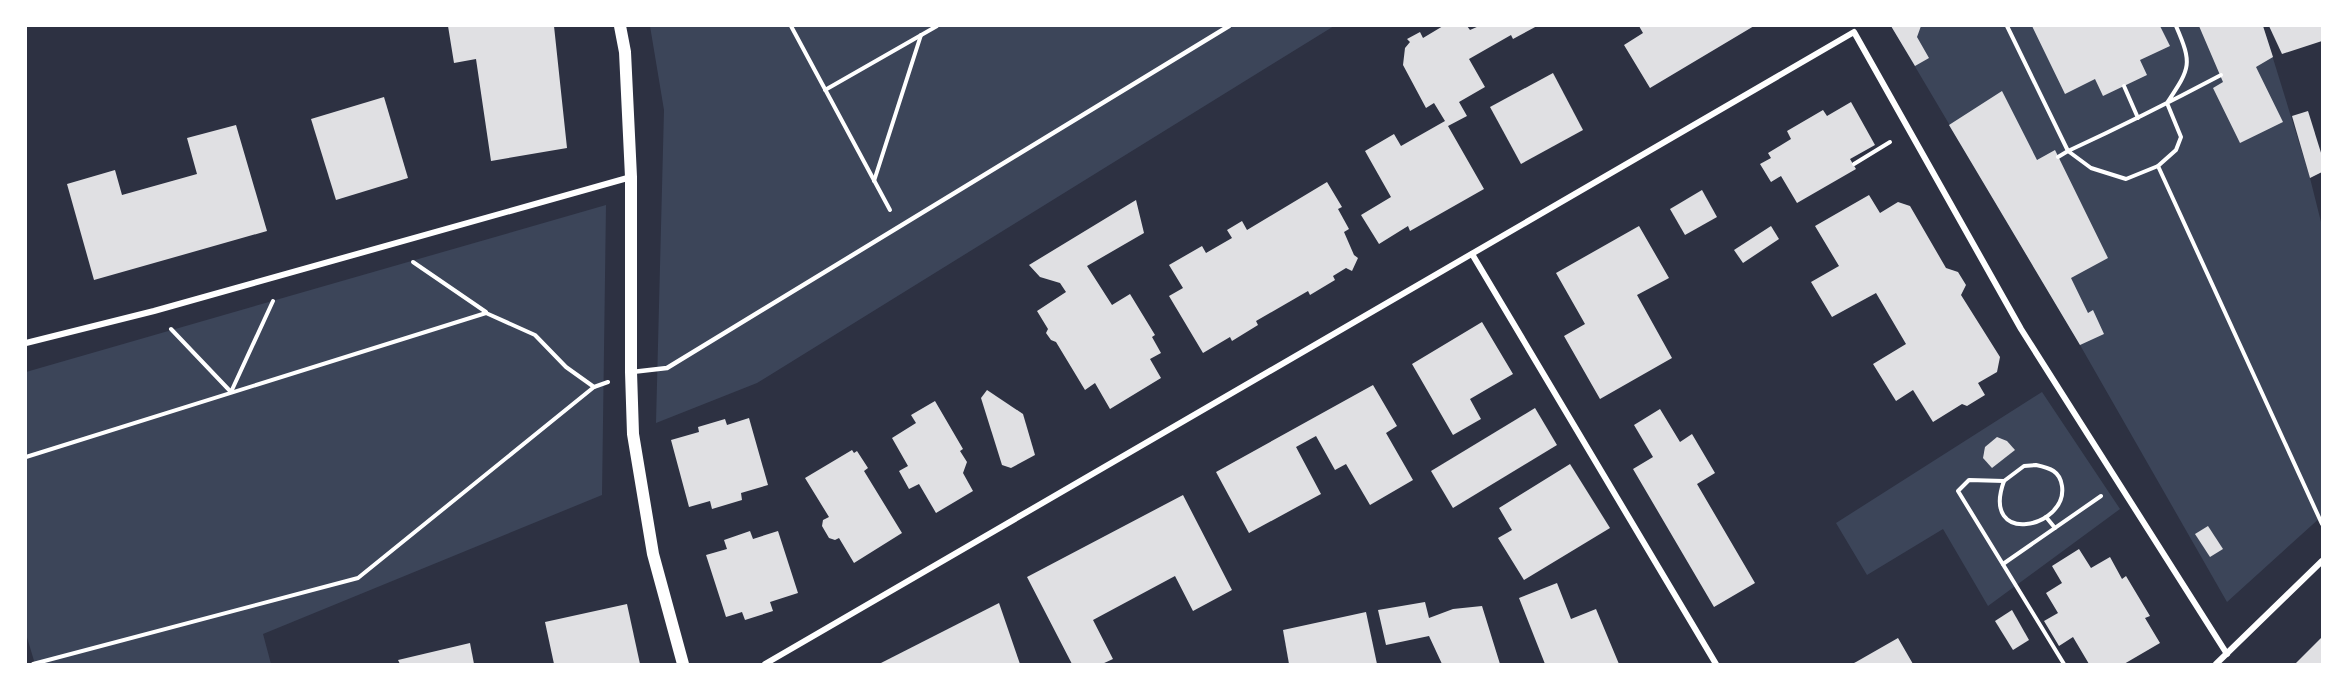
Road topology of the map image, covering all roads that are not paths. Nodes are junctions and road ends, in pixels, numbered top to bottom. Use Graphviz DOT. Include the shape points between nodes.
graph roads {
  1 [pos="620,26"];
  2 [pos="1229,26"];
  3 [pos="1849,26"];
  4 [pos="1854,32"];
  5 [pos="631,177"];
  6 [pos="1472,254"];
  7 [pos="26,343"];
  8 [pos="631,372"];
  9 [pos="2322,561"];
  10 [pos="2228,654"];
  11 [pos="683,664"];
  12 [pos="765,664"];
  13 [pos="1716,664"];
  14 [pos="2216,664"];
  1 -- 5 [label="main road" via="625,52"];
  2 -- 8 [label="lane" via="667,368"];
  3 -- 4 [label="lane"];
  4 -- 6 [label="street"];
  4 -- 10 [label="street" via="2021,329"];
  5 -- 7 [label="street" via="154,311"];
  5 -- 8 [label="main road"];
  6 -- 12 [label="street"];
  6 -- 13 [label="street"];
  8 -- 11 [label="main road" via="633,434 653,554"];
  9 -- 10 [label="street"];
  10 -- 14 [label="street"];
}
